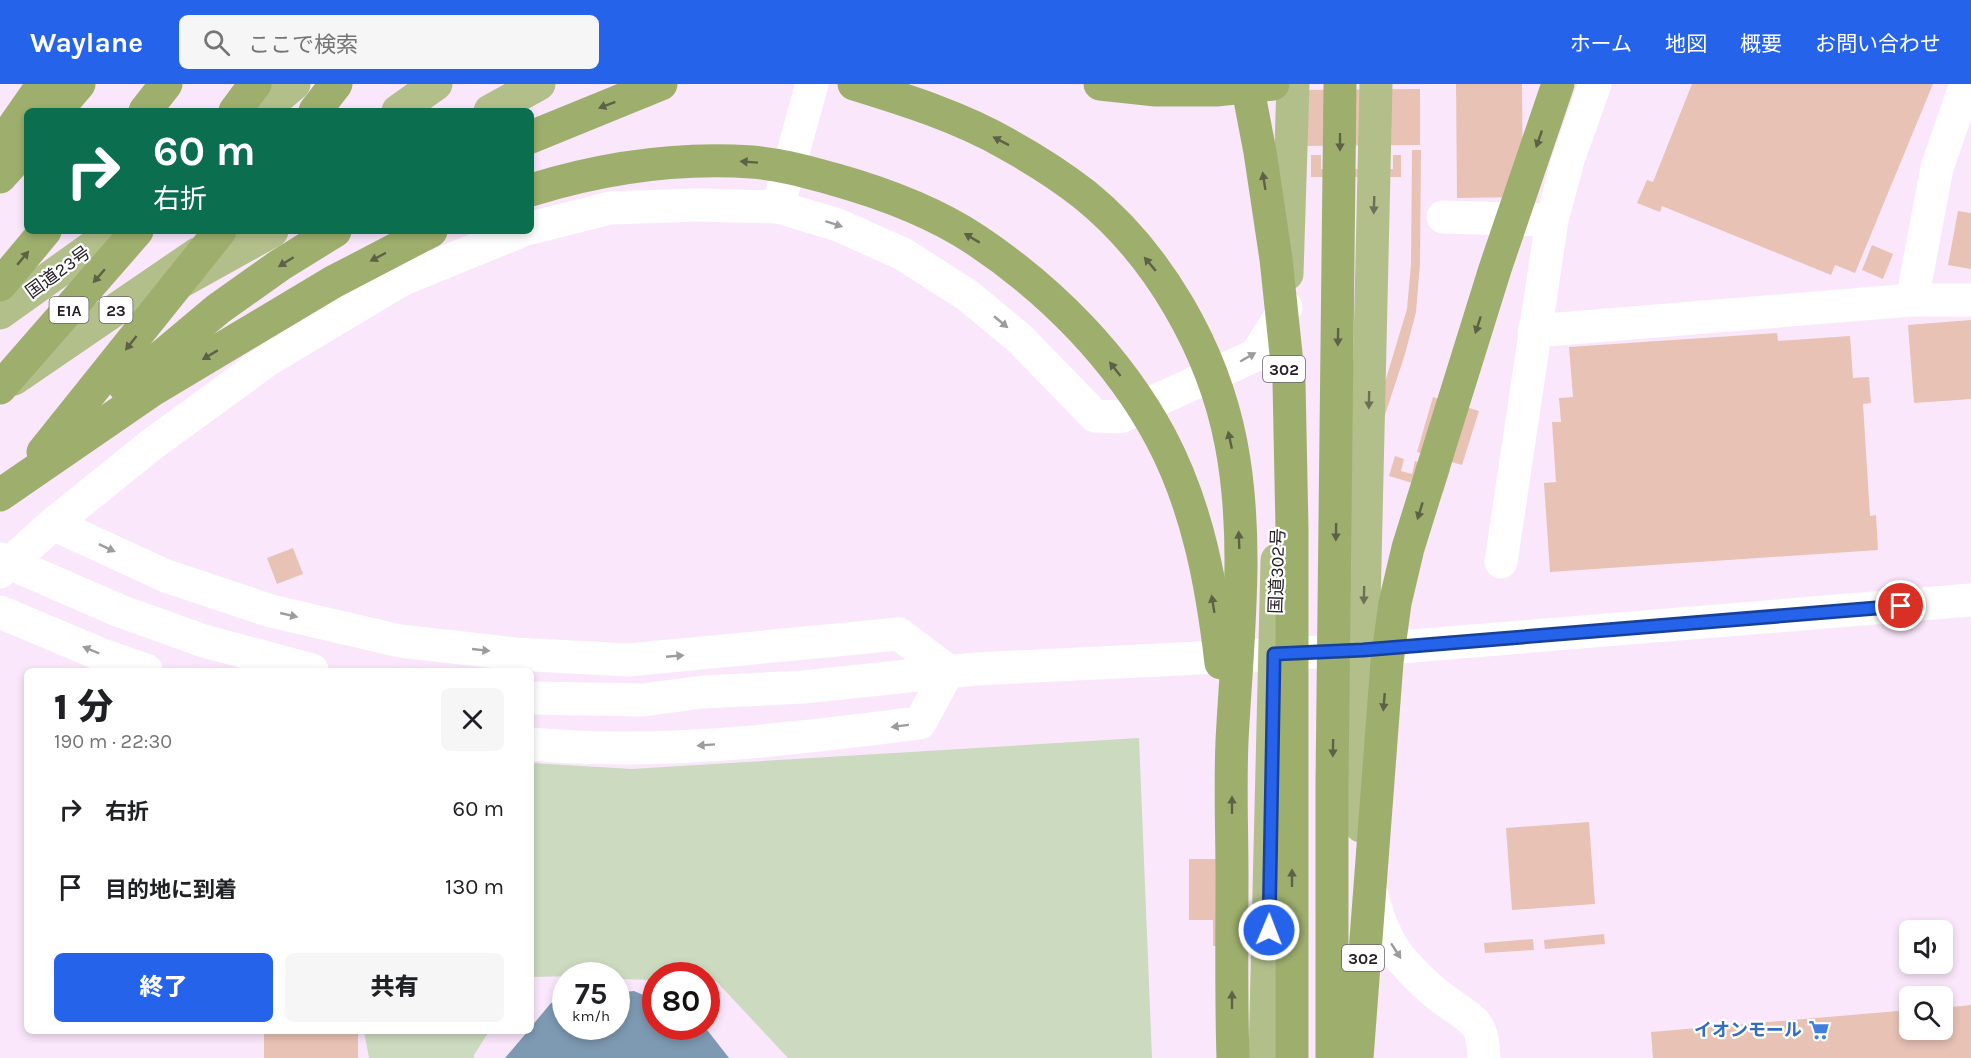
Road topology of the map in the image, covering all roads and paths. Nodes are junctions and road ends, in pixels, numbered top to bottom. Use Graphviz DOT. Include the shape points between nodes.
graph roads {
  1 [pos="43,84"];
  2 [pos="80,84"];
  3 [pos="166,84"];
  4 [pos="255,84"];
  5 [pos="294,84"];
  6 [pos="336,84"];
  7 [pos="344,84"];
  8 [pos="436,84"];
  9 [pos="539,84"];
  10 [pos="661,84"];
  11 [pos="812,84"];
  12 [pos="854,84"];
  13 [pos="1100,84"];
  14 [pos="1246,84"];
  15 [pos="1274,84"];
  16 [pos="1293,84"];
  17 [pos="1340,84"];
  18 [pos="1376,84"];
  19 [pos="1558,84"];
  20 [pos="1595,84"];
  21 [pos="1966,84"];
  22 [pos="26,108"];
  23 [pos="59,108"];
  24 [pos="71,108"];
  25 [pos="147,108"];
  26 [pos="237,108"];
  27 [pos="266,108"];
  28 [pos="305,108"];
  29 [pos="317,108"];
  30 [pos="402,108"];
  31 [pos="495,108"];
  32 [pos="24,111"];
  33 [pos="534,136"];
  34 [pos="0,146"];
  35 [pos="24,150"];
  36 [pos="24,176"];
  37 [pos="0,177"];
  38 [pos="534,189"];
  39 [pos="0,203"];
  40 [pos="778,207"];
  41 [pos="1443,218"];
  42 [pos="1552,220"];
  43 [pos="534,227"];
  44 [pos="42,234"];
  45 [pos="111,234"];
  46 [pos="134,234"];
  47 [pos="218,234"];
  48 [pos="227,234"];
  49 [pos="267,234"];
  50 [pos="330,234"];
  51 [pos="425,234"];
  52 [pos="514,234"];
  53 [pos="0,285"];
  54 [pos="1912,300"];
  55 [pos="1971,300"];
  56 [pos="1286,307"];
  57 [pos="0,314"];
  58 [pos="1534,331"];
  59 [pos="66,344"];
  60 [pos="0,388"];
  61 [pos="0,493"];
  62 [pos="0,506"];
  63 [pos="53,524"];
  64 [pos="0,559"];
  65 [pos="1501,562"];
  66 [pos="0,572"];
  67 [pos="1971,600"];
  68 [pos="0,612"];
  69 [pos="1363,650"];
  70 [pos="1274,654"];
  71 [pos="140,668"];
  72 [pos="305,668"];
  73 [pos="948,671"];
  74 [pos="534,698"];
  75 [pos="534,744"];
  76 [pos="1232,745"];
  77 [pos="1361,858"];
  78 [pos="1268,976"];
  79 [pos="1233,1058"];
  80 [pos="1253,1058"];
  81 [pos="1265,1058"];
  82 [pos="1292,1058"];
  83 [pos="1332,1058"];
  84 [pos="1357,1058"];
  85 [pos="1365,1058"];
  86 [pos="1484,1058"];
  1 -- 22 [label="highway"];
  2 -- 23 [label="highway"];
  2 -- 24 [label="highway"];
  3 -- 25 [label="highway"];
  4 -- 26 [label="highway"];
  5 -- 27 [label="highway"];
  6 -- 29 [label="highway"];
  7 -- 28 [label="highway"];
  8 -- 30 [label="highway"];
  9 -- 31 [label="highway"];
  10 -- 33 [label="highway, one-way"];
  11 -- 40 [label="street"];
  76 -- 12 [label="highway, one-way" via="1240,560 1235,476 1220,400 1204,353 1181,309 1122,231 1087,197 1050,170 1005,142 950,117"];
  13 -- 15 [label="highway" via="1156,90 1216,90"];
  82 -- 14 [label="highway, one-way" via="1289,382 1276,259"];
  16 -- 56 [label="highway, 国道302号 / 302"];
  17 -- 83 [label="highway, one-way"];
  18 -- 69 [label="highway, 302, one-way"];
  19 -- 84 [label="highway, one-way" via="1450,414 1395,603 1386,673"];
  20 -- 42 [label="street"];
  21 -- 54 [label="street" via="1937,168"];
  32 -- 34 [label="highway"];
  35 -- 37 [label="highway"];
  36 -- 39 [label="highway"];
  76 -- 38 [label="highway, one-way" via="1211,590 1200,540 1161,439 1132,390 1097,346 1019,271 975,239 921,210 862,187 755,162 649,165"];
  40 -- 43 [label="street" via="610,208"];
  40 -- 56 [label="street, one-way" via="838,225 903,254 968,295 1019,338 1095,416 1120,417 1256,355"];
  41 -- 42 [label="street"];
  42 -- 58 [label="street"];
  53 -- 44 [label="highway, one-way"];
  45 -- 57 [label="highway, 国道23号"];
  46 -- 60 [label="highway, E1A, one-way"];
  47 -- 62 [label="highway, one-way"];
  48 -- 59 [label="highway, 23"];
  49 -- 59 [label="highway"];
  50 -- 61 [label="highway, one-way" via="218,309"];
  51 -- 61 [label="highway, one-way" via="333,282 154,389"];
  52 -- 63 [label="street" via="401,280 269,359 151,445"];
  54 -- 55 [label="street"];
  54 -- 58 [label="street"];
  56 -- 70 [label="highway, 国道302号 / 302"];
  58 -- 65 [label="street"];
  59 -- 60 [label="highway, 23"];
  63 -- 66 [label="street"];
  63 -- 73 [label="street, one-way" via="166,576 271,611 400,641 516,654 628,660 899,634"];
  64 -- 72 [label="street" via="120,611 204,641"];
  67 -- 69 [label="street"];
  71 -- 68 [label="street, one-way"];
  69 -- 70 [label="street"];
  69 -- 77 [label="highway, 302"];
  70 -- 73 [label="street"];
  70 -- 78 [label="highway, 国道302号 / 302"];
  73 -- 74 [label="street" via="642,700"];
  73 -- 75 [label="street, one-way" via="920,723 657,749"];
  79 -- 76 [label="highway, one-way"];
  77 -- 85 [label="highway, 302"];
  77 -- 86 [label="street, one-way" via="1381,927 1401,958 1429,987 1480,1029"];
  78 -- 80 [label="street"];
  78 -- 81 [label="highway, 国道302号 / 302"];
}
